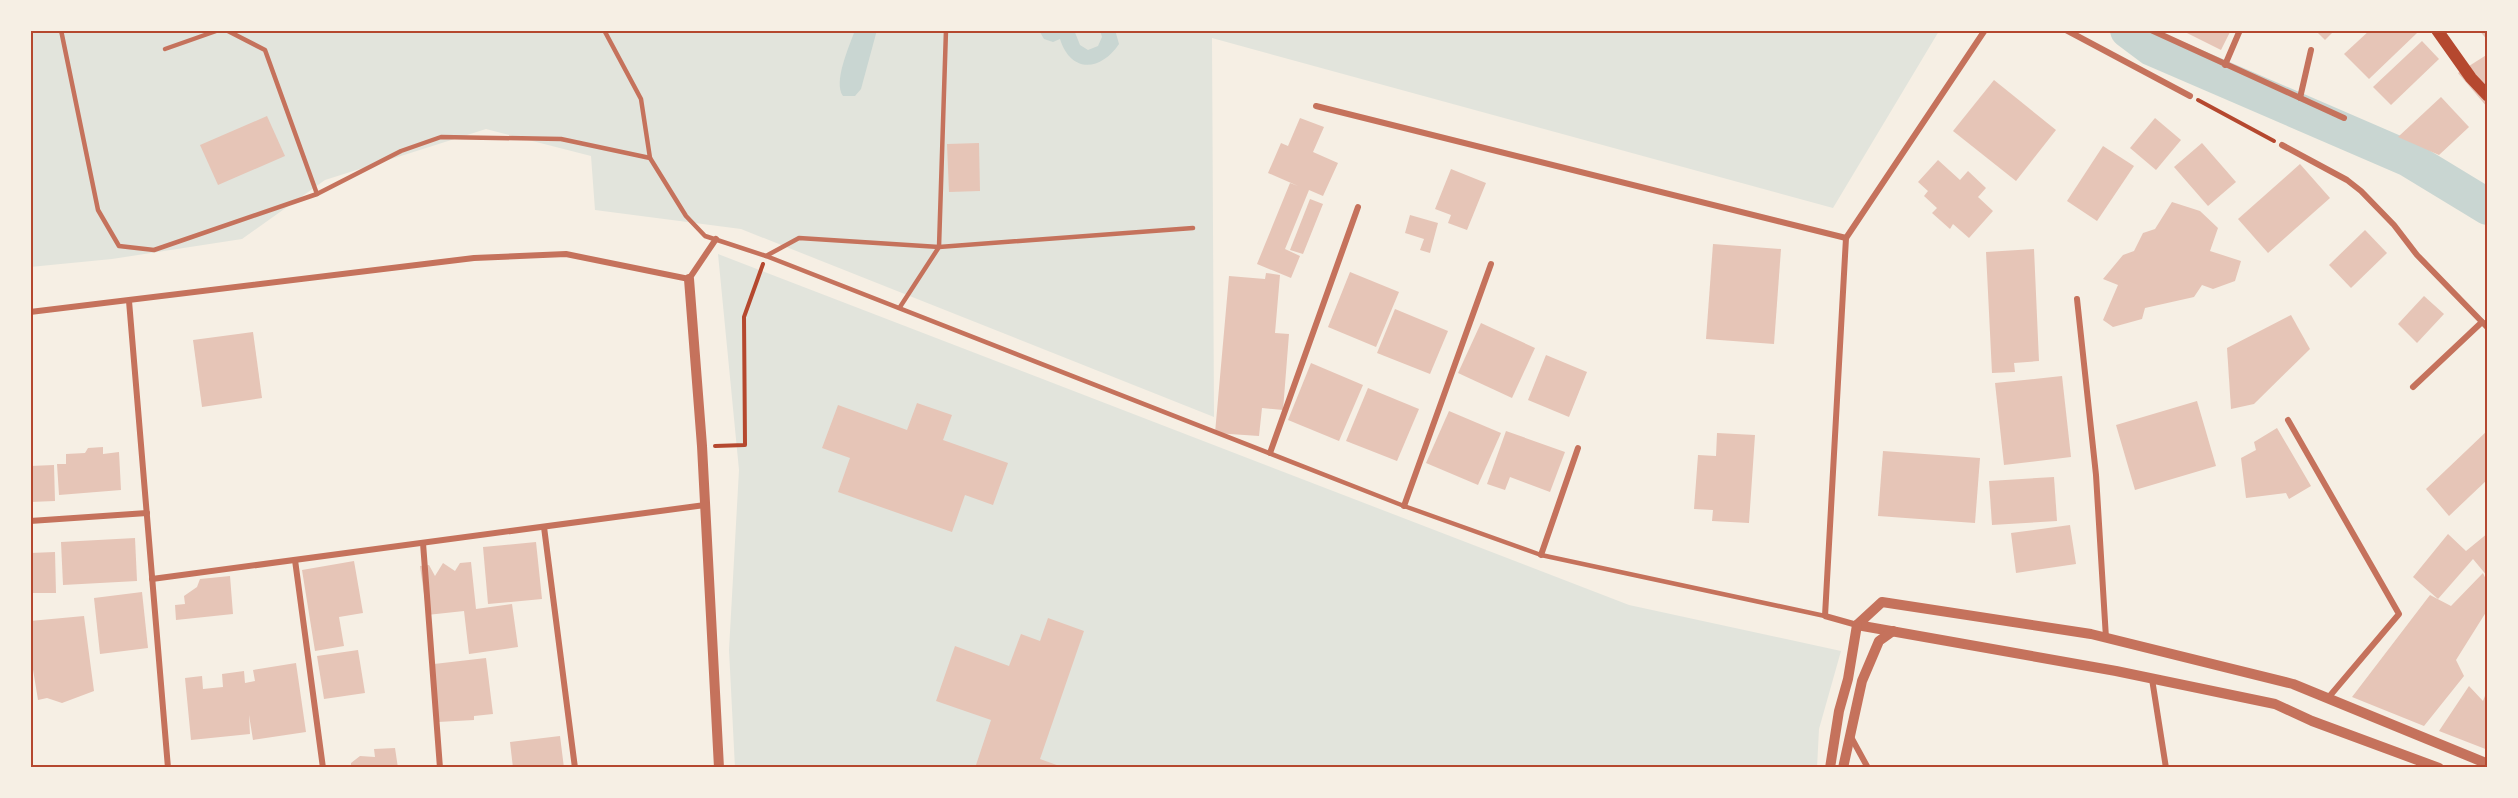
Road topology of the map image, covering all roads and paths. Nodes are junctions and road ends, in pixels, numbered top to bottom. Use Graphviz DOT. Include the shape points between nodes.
graph roads {
  1 [pos="61,30"];
  2 [pos="219,30"];
  3 [pos="226,30"];
  4 [pos="604,30"];
  5 [pos="946,30"];
  6 [pos="1985,30"];
  7 [pos="2066,30"];
  8 [pos="2151,30"];
  9 [pos="2240,30"];
  10 [pos="2438,30"];
  11 [pos="2161,32"];
  12 [pos="165,49"];
  13 [pos="2311,50"];
  14 [pos="2225,65"];
  15 [pos="2190,96"];
  16 [pos="2488,96"];
  17 [pos="2300,98"];
  18 [pos="1316,106"];
  19 [pos="2344,118"];
  20 [pos="2282,145"];
  21 [pos="650,158"];
  22 [pos="317,194"];
  23 [pos="1358,207"];
  24 [pos="1193,228"];
  25 [pos="1845,238"];
  26 [pos="716,239"];
  27 [pos="939,247"];
  28 [pos="766,256"];
  29 [pos="1491,264"];
  30 [pos="689,279"];
  31 [pos="2077,299"];
  32 [pos="129,301"];
  33 [pos="900,307"];
  34 [pos="30,312"];
  35 [pos="2482,322"];
  36 [pos="2488,328"];
  37 [pos="2413,387"];
  38 [pos="2288,420"];
  39 [pos="702,446"];
  40 [pos="1578,448"];
  41 [pos="1270,453"];
  42 [pos="705,505"];
  43 [pos="1404,506"];
  44 [pos="147,513"];
  45 [pos="30,521"];
  46 [pos="544,527"];
  47 [pos="423,543"];
  48 [pos="1541,555"];
  49 [pos="295,560"];
  50 [pos="152,579"];
  51 [pos="1825,616"];
  52 [pos="1857,625"];
  53 [pos="1893,631"];
  54 [pos="2106,638"];
  55 [pos="2152,679"];
  56 [pos="2328,699"];
  57 [pos="1851,736"];
  58 [pos="2488,764"];
  59 [pos="168,768"];
  60 [pos="323,768"];
  61 [pos="440,768"];
  62 [pos="575,768"];
  63 [pos="719,768"];
  64 [pos="1830,768"];
  65 [pos="1843,768"];
  66 [pos="1868,768"];
  67 [pos="2166,768"];
  68 [pos="2439,768"];
  1 -- 22 [label="lane" via="99,210 119,246 154,250"];
  2 -- 12 [label="lane"];
  3 -- 22 [label="lane" via="265,50"];
  4 -- 21 [label="lane" via="641,99"];
  5 -- 27 [label="lane"];
  6 -- 25 [label="street"];
  7 -- 15 [label="street"];
  8 -- 11 [label="street"];
  9 -- 14 [label="street"];
  10 -- 16 [label="main road"];
  11 -- 14 [label="street"];
  13 -- 17 [label="street"];
  14 -- 17 [label="street"];
  15 -- 20 [label="path"];
  17 -- 19 [label="street"];
  18 -- 25 [label="street"];
  20 -- 35 [label="street" via="2361,191"];
  21 -- 22 [label="lane" via="561,139 441,137 401,151"];
  21 -- 26 [label="lane" via="686,216 705,236"];
  23 -- 41 [label="street"];
  24 -- 27 [label="lane"];
  25 -- 51 [label="street"];
  26 -- 28 [label="lane"];
  26 -- 30 [label="street"];
  27 -- 28 [label="lane" via="799,238"];
  27 -- 33 [label="lane"];
  28 -- 33 [label="lane"];
  28 -- 39 [label="path" via="744,317 745,445"];
  29 -- 43 [label="street"];
  30 -- 32 [label="street" via="554,254 474,258"];
  30 -- 39 [label="street"];
  31 -- 54 [label="street" via="2096,475"];
  32 -- 34 [label="street"];
  32 -- 44 [label="street"];
  33 -- 41 [label="lane"];
  35 -- 36 [label="street"];
  35 -- 37 [label="street"];
  38 -- 56 [label="street" via="2399,614"];
  39 -- 42 [label="street"];
  40 -- 48 [label="street"];
  41 -- 43 [label="lane"];
  42 -- 46 [label="street"];
  42 -- 63 [label="street"];
  43 -- 48 [label="lane"];
  44 -- 45 [label="street"];
  44 -- 50 [label="street"];
  46 -- 47 [label="street"];
  46 -- 62 [label="street"];
  47 -- 49 [label="street"];
  47 -- 61 [label="street"];
  48 -- 51 [label="lane"];
  49 -- 50 [label="street"];
  49 -- 60 [label="street"];
  50 -- 59 [label="street"];
  51 -- 52 [label="street"];
  52 -- 53 [label="street"];
  52 -- 54 [label="street" via="1882,602"];
  52 -- 64 [label="street"];
  53 -- 55 [label="street"];
  53 -- 57 [label="street" via="1879,640 1862,681"];
  54 -- 56 [label="street" via="2294,684"];
  55 -- 67 [label="street"];
  55 -- 68 [label="street" via="2275,704"];
  56 -- 58 [label="street"];
  57 -- 65 [label="street"];
  57 -- 66 [label="street"];
}
